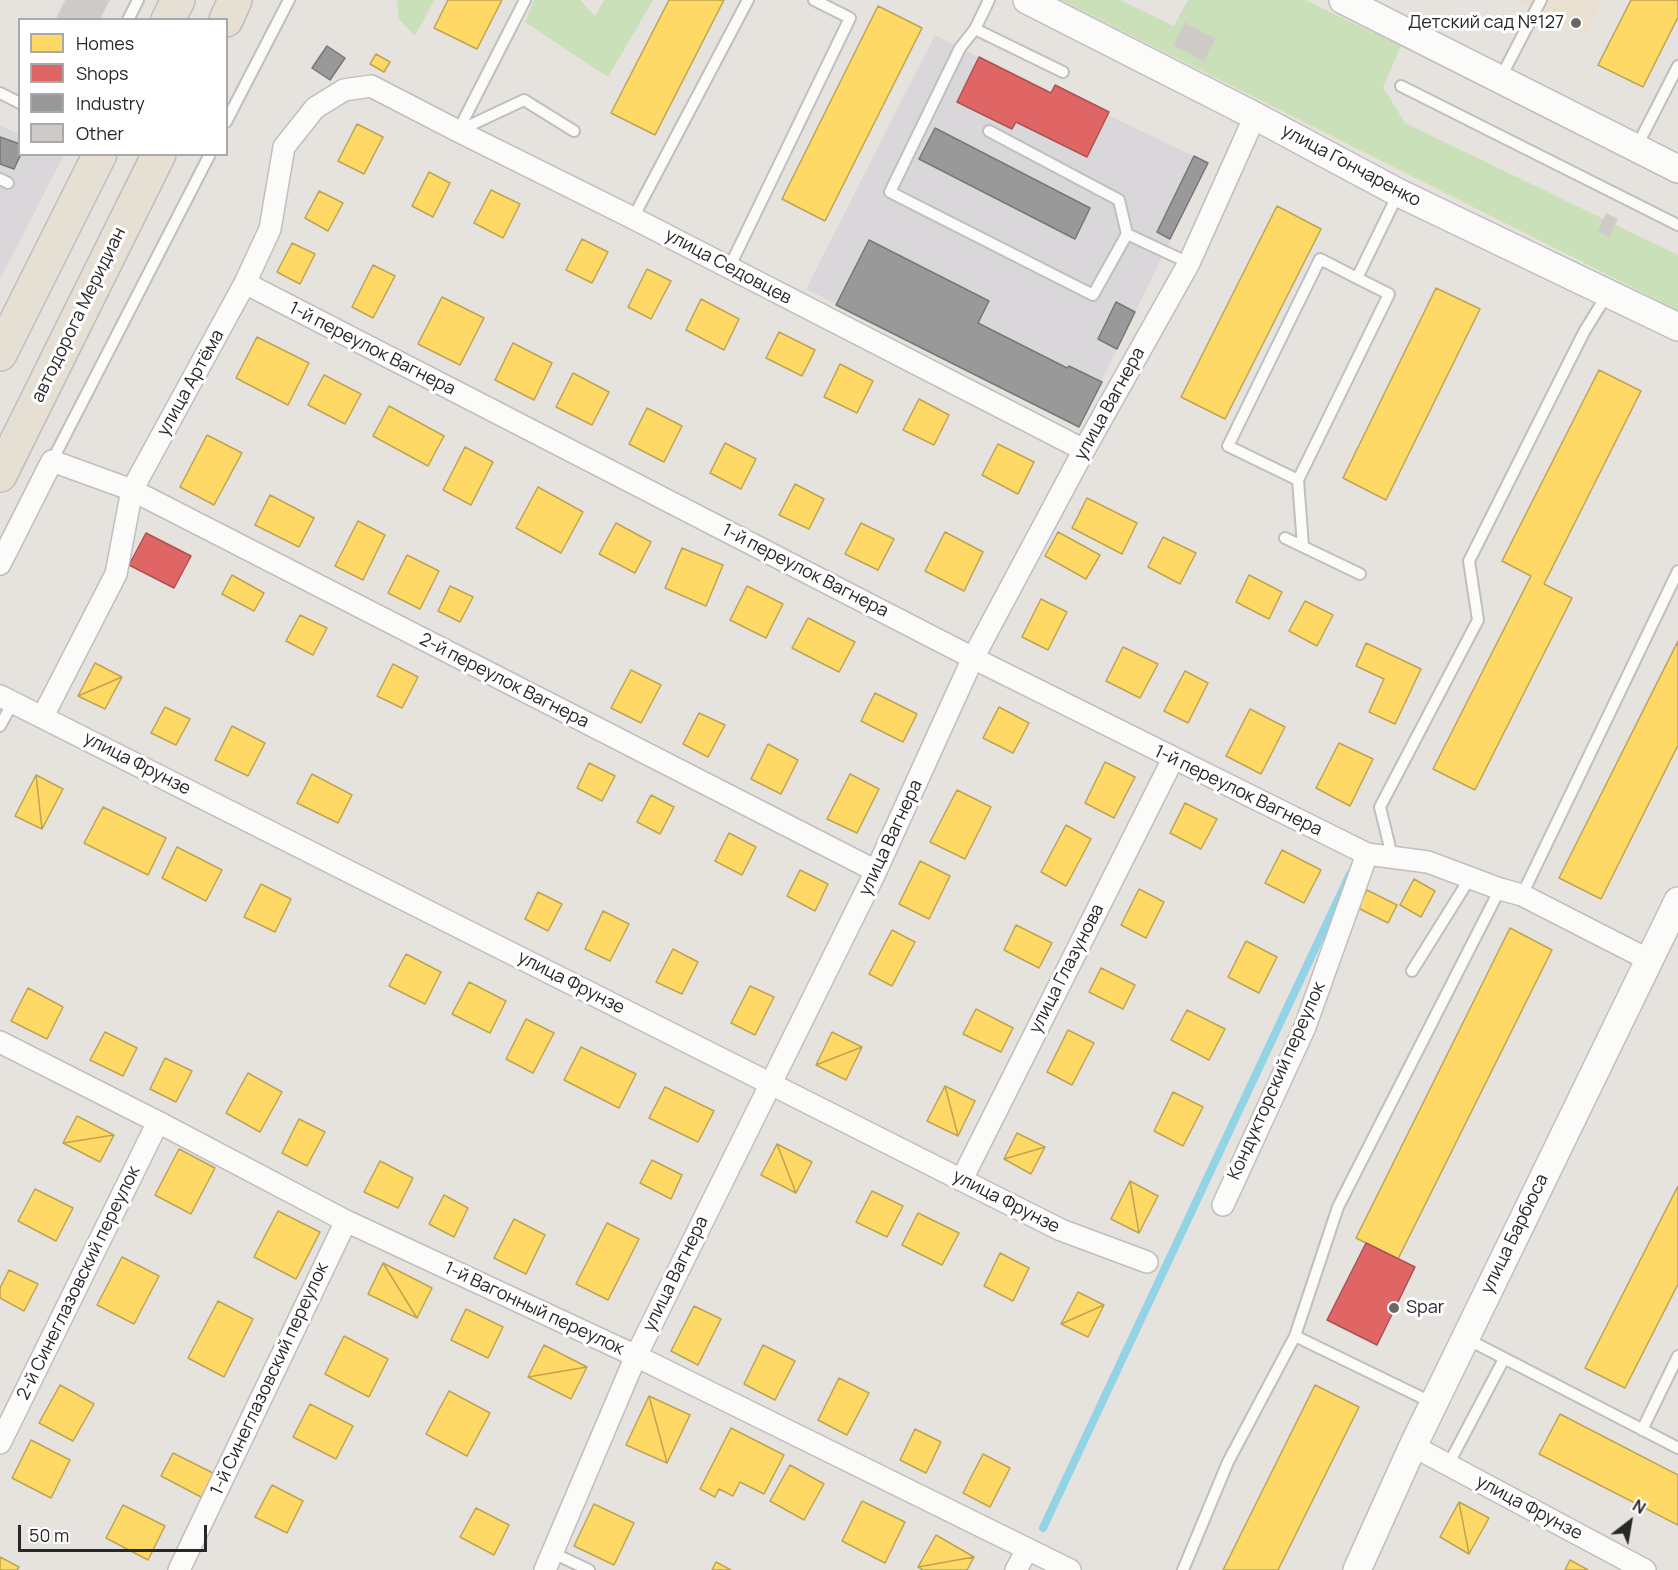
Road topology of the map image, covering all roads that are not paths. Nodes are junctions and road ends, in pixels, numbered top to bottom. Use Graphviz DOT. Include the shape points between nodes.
graph roads {
  1 [pos="138,0"];
  2 [pos="178,0"];
  3 [pos="235,0"];
  4 [pos="289,0"];
  5 [pos="525,0"];
  6 [pos="748,0"];
  7 [pos="814,0"];
  8 [pos="989,0"];
  9 [pos="1027,0"];
  10 [pos="1343,0"];
  11 [pos="1541,0"];
  12 [pos="129,18"];
  13 [pos="169,18"];
  14 [pos="227,18"];
  15 [pos="975,29"];
  16 [pos="1678,66"];
  17 [pos="1063,72"];
  18 [pos="1500,79"];
  19 [pos="371,86"];
  20 [pos="1401,86"];
  21 [pos="0,93"];
  22 [pos="18,103"];
  23 [pos="1255,116"];
  24 [pos="228,118"];
  25 [pos="458,131"];
  26 [pos="574,131"];
  27 [pos="988,131"];
  28 [pos="1636,148"];
  29 [pos="99,156"];
  30 [pos="158,156"];
  31 [pos="209,156"];
  32 [pos="1678,169"];
  33 [pos="1399,193"];
  34 [pos="633,218"];
  35 [pos="1678,225"];
  36 [pos="1127,234"];
  37 [pos="1189,263"];
  38 [pos="729,268"];
  39 [pos="1357,278"];
  40 [pos="245,283"];
  41 [pos="1608,292"];
  42 [pos="1678,327"];
  43 [pos="0,354"];
  44 [pos="1084,450"];
  45 [pos="52,461"];
  46 [pos="0,475"];
  47 [pos="1298,480"];
  48 [pos="132,490"];
  49 [pos="1286,538"];
  50 [pos="1303,546"];
  51 [pos="0,564"];
  52 [pos="1678,571"];
  53 [pos="1360,574"];
  54 [pos="974,658"];
  55 [pos="6,699"];
  56 [pos="43,716"];
  57 [pos="0,726"];
  58 [pos="1173,759"];
  59 [pos="1367,854"];
  60 [pos="1392,856"];
  61 [pos="876,871"];
  62 [pos="1470,878"];
  63 [pos="1500,889"];
  64 [pos="1522,895"];
  65 [pos="1678,901"];
  66 [pos="1649,960"];
  67 [pos="1412,971"];
  68 [pos="0,1042"];
  69 [pos="771,1084"];
  70 [pos="158,1122"];
  71 [pos="962,1179"];
  72 [pos="1223,1205"];
  73 [pos="346,1221"];
  74 [pos="1147,1262"];
  75 [pos="1295,1336"];
  76 [pos="1465,1338"];
  77 [pos="636,1356"];
  78 [pos="1678,1356"];
  79 [pos="1504,1359"];
  80 [pos="1434,1403"];
  81 [pos="1642,1430"];
  82 [pos="0,1443"];
  83 [pos="1413,1446"];
  84 [pos="1678,1448"];
  85 [pos="1448,1465"];
  86 [pos="1027,1550"];
  87 [pos="549,1562"];
  88 [pos="179,1570"];
  89 [pos="589,1570"];
  90 [pos="1016,1570"];
  91 [pos="1070,1570"];
  92 [pos="1183,1570"];
  93 [pos="1357,1570"];
  94 [pos="1645,1570"];
  1 -- 12 [label="lane"];
  2 -- 13 [label="main road"];
  3 -- 14 [label="main road"];
  4 -- 24 [label="lane"];
  5 -- 25 [label="lane"];
  6 -- 34 [label="lane"];
  7 -- 38 [label="lane" via="850,18"];
  8 -- 15 [label="lane"];
  9 -- 23 [label="street, улица Гончаренко"];
  10 -- 18 [label="street"];
  11 -- 18 [label="lane"];
  15 -- 17 [label="lane"];
  15 -- 36 [label="lane" via="960,48 890,192 1093,295"];
  16 -- 28 [label="lane"];
  18 -- 28 [label="street"];
  19 -- 25 [label="street, улица Седовцев"];
  19 -- 40 [label="street, улица Артёма" via="344,90 315,108 284,147 270,228"];
  20 -- 35 [label="lane"];
  21 -- 22 [label="lane"];
  23 -- 33 [label="street, улица Гончаренко"];
  23 -- 37 [label="street, улица Вагнера"];
  25 -- 26 [label="lane" via="524,100"];
  25 -- 34 [label="street, улица Седовцев"];
  27 -- 36 [label="lane" via="1119,200"];
  28 -- 32 [label="street"];
  29 -- 43 [label="main road" via="12,320"];
  30 -- 46 [label="main road, автодорога Меридиан"];
  31 -- 45 [label="lane"];
  33 -- 39 [label="lane"];
  33 -- 41 [label="street, улица Гончаренко"];
  34 -- 38 [label="street, улица Седовцев"];
  36 -- 37 [label="lane"];
  37 -- 44 [label="street, улица Вагнера"];
  38 -- 44 [label="street, улица Седовцев"];
  39 -- 47 [label="lane" via="1389,294"];
  39 -- 47 [label="lane" via="1320,259 1228,446"];
  40 -- 48 [label="street, улица Артёма"];
  40 -- 54 [label="street, 1-й переулок Вагнера"];
  41 -- 42 [label="street, улица Гончаренко"];
  41 -- 60 [label="lane" via="1469,561 1478,620 1380,807"];
  44 -- 54 [label="street, улица Вагнера"];
  45 -- 48 [label="street, 2-й переулок Вагнера"];
  45 -- 51 [label="street"];
  47 -- 50 [label="lane"];
  48 -- 56 [label="street, улица Артёма" via="116,574"];
  48 -- 61 [label="street, 2-й переулок Вагнера"];
  49 -- 50 [label="lane"];
  50 -- 53 [label="lane"];
  52 -- 64 [label="lane"];
  54 -- 58 [label="street, 1-й переулок Вагнера"];
  54 -- 61 [label="street, улица Вагнера"];
  55 -- 56 [label="street, улица Фрунзе"];
  55 -- 57 [label="lane"];
  56 -- 69 [label="street, улица Фрунзе"];
  58 -- 59 [label="street, 1-й переулок Вагнера"];
  58 -- 71 [label="street, улица Глазунова"];
  59 -- 60 [label="street"];
  59 -- 72 [label="street, Кондукторский переулок" via="1305,1027"];
  60 -- 62 [label="street" via="1428,862"];
  61 -- 69 [label="street, улица Вагнера"];
  62 -- 63 [label="street"];
  62 -- 67 [label="lane"];
  63 -- 64 [label="street"];
  63 -- 75 [label="lane" via="1338,1207"];
  64 -- 66 [label="street"];
  65 -- 66 [label="street, улица Барбюса"];
  66 -- 76 [label="street, улица Барбюса"];
  68 -- 70 [label="street, 1-й Вагонный переулок"];
  69 -- 71 [label="street, улица Фрунзе"];
  69 -- 77 [label="street, улица Вагнера"];
  70 -- 73 [label="street, 1-й Вагонный переулок"];
  70 -- 82 [label="street, 2-й Синеглазовский переулок"];
  71 -- 74 [label="street, улица Фрунзе" via="1061,1230"];
  73 -- 77 [label="street, 1-й Вагонный переулок"];
  73 -- 88 [label="street, 1-й Синеглазовский переулок"];
  75 -- 80 [label="lane"];
  75 -- 92 [label="lane" via="1228,1462"];
  76 -- 79 [label="lane"];
  76 -- 80 [label="street, улица Барбюса"];
  77 -- 86 [label="street, 1-й Вагонный переулок"];
  77 -- 87 [label="street, улица Вагнера"];
  78 -- 81 [label="lane"];
  79 -- 81 [label="lane"];
  79 -- 85 [label="lane"];
  80 -- 83 [label="street, улица Барбюса"];
  81 -- 84 [label="lane"];
  83 -- 85 [label="street, улица Фрунзе"];
  83 -- 93 [label="street, улица Барбюса"];
  85 -- 94 [label="street, улица Фрунзе"];
  86 -- 90 [label="street"];
  86 -- 91 [label="street, 1-й Вагонный переулок"];
  87 -- 89 [label="lane"];
}
